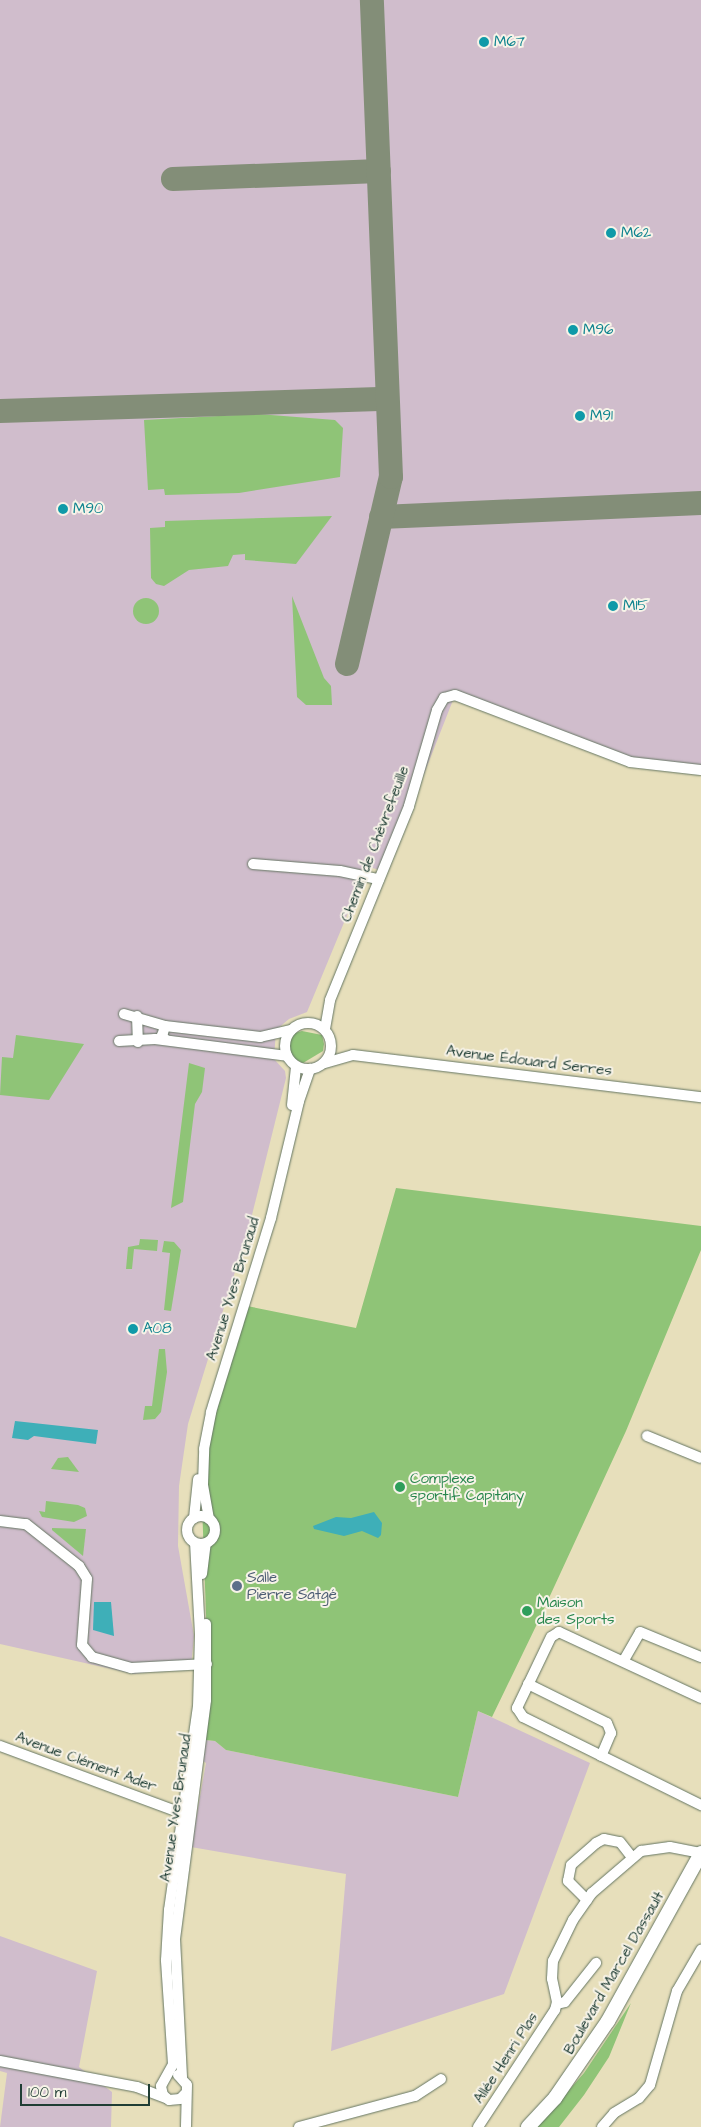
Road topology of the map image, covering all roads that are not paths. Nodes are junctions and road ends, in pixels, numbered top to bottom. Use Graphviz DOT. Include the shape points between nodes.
graph roads {
  1 [pos="701,770"];
  2 [pos="252,864"];
  3 [pos="379,879"];
  4 [pos="330,1000"];
  5 [pos="124,1014"];
  6 [pos="137,1016"];
  7 [pos="304,1023"];
  8 [pos="161,1025"];
  9 [pos="325,1029"];
  10 [pos="291,1030"];
  11 [pos="155,1039"];
  12 [pos="166,1040"];
  13 [pos="331,1040"];
  14 [pos="119,1041"];
  15 [pos="138,1042"];
  16 [pos="353,1055"];
  17 [pos="287,1056"];
  18 [pos="325,1063"];
  19 [pos="296,1066"];
  20 [pos="310,1069"];
  21 [pos="701,1097"];
  22 [pos="647,1436"];
  23 [pos="701,1458"];
  24 [pos="194,1518"];
  25 [pos="209,1519"];
  26 [pos="0,1520"];
  27 [pos="195,1543"];
  28 [pos="206,1543"];
  29 [pos="701,1657"];
  30 [pos="624,1660"];
  31 [pos="204,1664"];
  32 [pos="528,1684"];
  33 [pos="701,1698"];
  34 [pos="0,1746"];
  35 [pos="602,1756"];
  36 [pos="701,1805"];
  37 [pos="186,1814"];
  38 [pos="701,1853"];
  39 [pos="631,1856"];
  40 [pos="586,1900"];
  41 [pos="701,1950"];
  42 [pos="596,1963"];
  43 [pos="557,2004"];
  44 [pos="0,2061"];
  45 [pos="182,2077"];
  46 [pos="165,2078"];
  47 [pos="440,2079"];
  48 [pos="137,2087"];
  49 [pos="186,2094"];
  50 [pos="171,2099"];
  51 [pos="337,2122"];
  52 [pos="180,2127"];
  53 [pos="186,2127"];
  54 [pos="299,2127"];
  55 [pos="478,2127"];
  56 [pos="528,2127"];
  57 [pos="602,2127"];
  1 -- 3 [label="street, Chemin de Chèvrefeuille" via="630,762 448,695 437,710 409,806"];
  2 -- 3 [label="street" via="284,865"];
  3 -- 4 [label="street, Chemin de Chèvrefeuille"];
  4 -- 7 [label="street, Chemin de Chèvrefeuille" via="316,1016"];
  4 -- 9 [label="street, Chemin de Chèvrefeuille"];
  5 -- 6 [label="street"];
  6 -- 8 [label="street"];
  6 -- 15 [label="street"];
  7 -- 9 [label="street"];
  7 -- 10 [label="street"];
  8 -- 10 [label="street" via="260,1037"];
  8 -- 11 [label="street"];
  8 -- 12 [label="street" via="162,1036"];
  9 -- 13 [label="street"];
  10 -- 17 [label="street" via="285,1044"];
  11 -- 12 [label="street"];
  11 -- 15 [label="street"];
  12 -- 17 [label="street"];
  13 -- 16 [label="street, Avenue Édouard Serres"];
  13 -- 18 [label="street" via="332,1048"];
  14 -- 15 [label="street"];
  16 -- 18 [label="street, Avenue Édouard Serres"];
  16 -- 21 [label="street, Avenue Édouard Serres"];
  17 -- 19 [label="street"];
  18 -- 20 [label="street"];
  19 -- 20 [label="street"];
  19 -- 24 [label="street, Avenue Yves Brunaud" via="297,1078 278,1170 205,1414 198,1452"];
  20 -- 25 [label="street, Avenue Yves Brunaud" via="276,1198 211,1412 204,1449"];
  22 -- 23 [label="street"];
  24 -- 25 [label="street"];
  24 -- 27 [label="street" via="187,1532"];
  25 -- 28 [label="street" via="215,1531"];
  26 -- 31 [label="street" via="26,1524 79,1566 87,1579 82,1645 92,1657 131,1668"];
  27 -- 28 [label="street"];
  27 -- 31 [label="street, Avenue Yves Brunaud"];
  28 -- 31 [label="street, Avenue Yves Brunaud" via="202,1569"];
  29 -- 30 [label="street" via="640,1632"];
  30 -- 32 [label="street" via="557,1632 551,1637"];
  30 -- 33 [label="street"];
  31 -- 37 [label="street, Avenue Yves Brunaud"];
  32 -- 35 [label="street" via="607,1723 611,1733"];
  32 -- 35 [label="street" via="518,1704 520,1715"];
  34 -- 37 [label="street, Avenue Clément Ader"];
  35 -- 36 [label="street"];
  37 -- 45 [label="street, Avenue Yves Brunaud" via="174,1946"];
  37 -- 46 [label="street, Avenue Yves Brunaud" via="166,1960 173,2064"];
  38 -- 39 [label="street, Allée Henri Plas" via="670,1847 641,1851"];
  38 -- 56 [label="main road, Boulevard Marcel Dassault" via="608,2021 561,2091"];
  39 -- 40 [label="street, Allée Henri Plas"];
  39 -- 40 [label="street" via="620,1842 604,1839 572,1865 568,1880"];
  40 -- 43 [label="street, Allée Henri Plas" via="553,1961 551,1974"];
  41 -- 57 [label="street" via="677,1991 650,2085 642,2096 614,2113"];
  42 -- 43 [label="street, Allée Henri Plas" via="565,2002"];
  43 -- 55 [label="street, Allée Henri Plas"];
  44 -- 48 [label="street"];
  45 -- 46 [label="street"];
  45 -- 49 [label="street" via="187,2085"];
  46 -- 48 [label="street"];
  46 -- 50 [label="street" via="161,2090"];
  47 -- 51 [label="street" via="415,2096"];
  48 -- 50 [label="street"];
  49 -- 50 [label="street"];
  49 -- 53 [label="street"];
  50 -- 52 [label="street"];
  51 -- 54 [label="street"];
}
